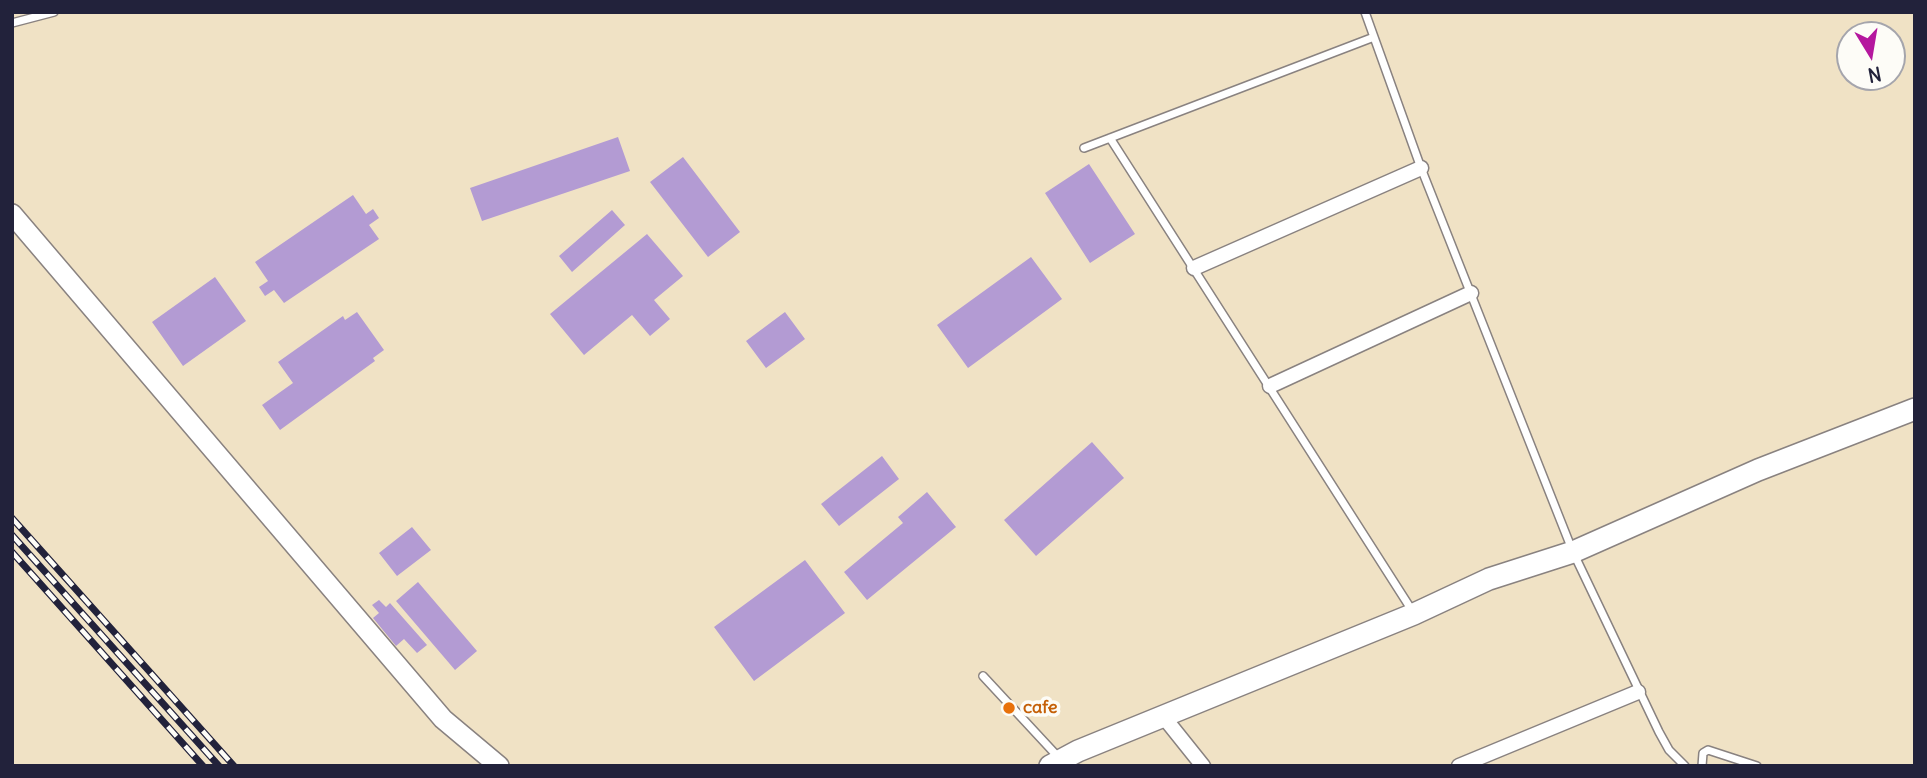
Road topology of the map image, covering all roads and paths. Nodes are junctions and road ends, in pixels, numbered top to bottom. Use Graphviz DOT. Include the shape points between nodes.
graph roads {
  1 [pos="54,12"];
  2 [pos="1365,12"];
  3 [pos="12,23"];
  4 [pos="1374,37"];
  5 [pos="1110,138"];
  6 [pos="1084,148"];
  7 [pos="1421,167"];
  8 [pos="12,214"];
  9 [pos="1194,268"];
  10 [pos="1471,293"];
  11 [pos="1270,386"];
  12 [pos="1915,410"];
  13 [pos="1573,552"];
  14 [pos="1414,614"];
  15 [pos="983,676"];
  16 [pos="1638,692"];
  17 [pos="1163,716"];
  18 [pos="1055,763"];
  19 [pos="499,766"];
  20 [pos="1203,766"];
  21 [pos="1459,766"];
  22 [pos="1685,766"];
  23 [pos="1702,766"];
  24 [pos="1757,766"];
  1 -- 3 [label="lane"];
  2 -- 4 [label="lane"];
  4 -- 5 [label="lane"];
  4 -- 7 [label="lane"];
  5 -- 6 [label="lane"];
  5 -- 9 [label="lane"];
  7 -- 9 [label="street"];
  7 -- 10 [label="lane"];
  8 -- 19 [label="street" via="443,719"];
  9 -- 11 [label="lane"];
  10 -- 11 [label="street"];
  10 -- 13 [label="lane"];
  11 -- 14 [label="lane"];
  12 -- 13 [label="main road" via="1758,470"];
  13 -- 14 [label="main road" via="1489,579"];
  13 -- 16 [label="lane"];
  14 -- 17 [label="main road"];
  15 -- 18 [label="lane"];
  16 -- 21 [label="street"];
  16 -- 22 [label="lane" via="1669,750"];
  17 -- 18 [label="main road"];
  17 -- 20 [label="street"];
  23 -- 24 [label="lane" via="1703,752 1708,750"];
}
